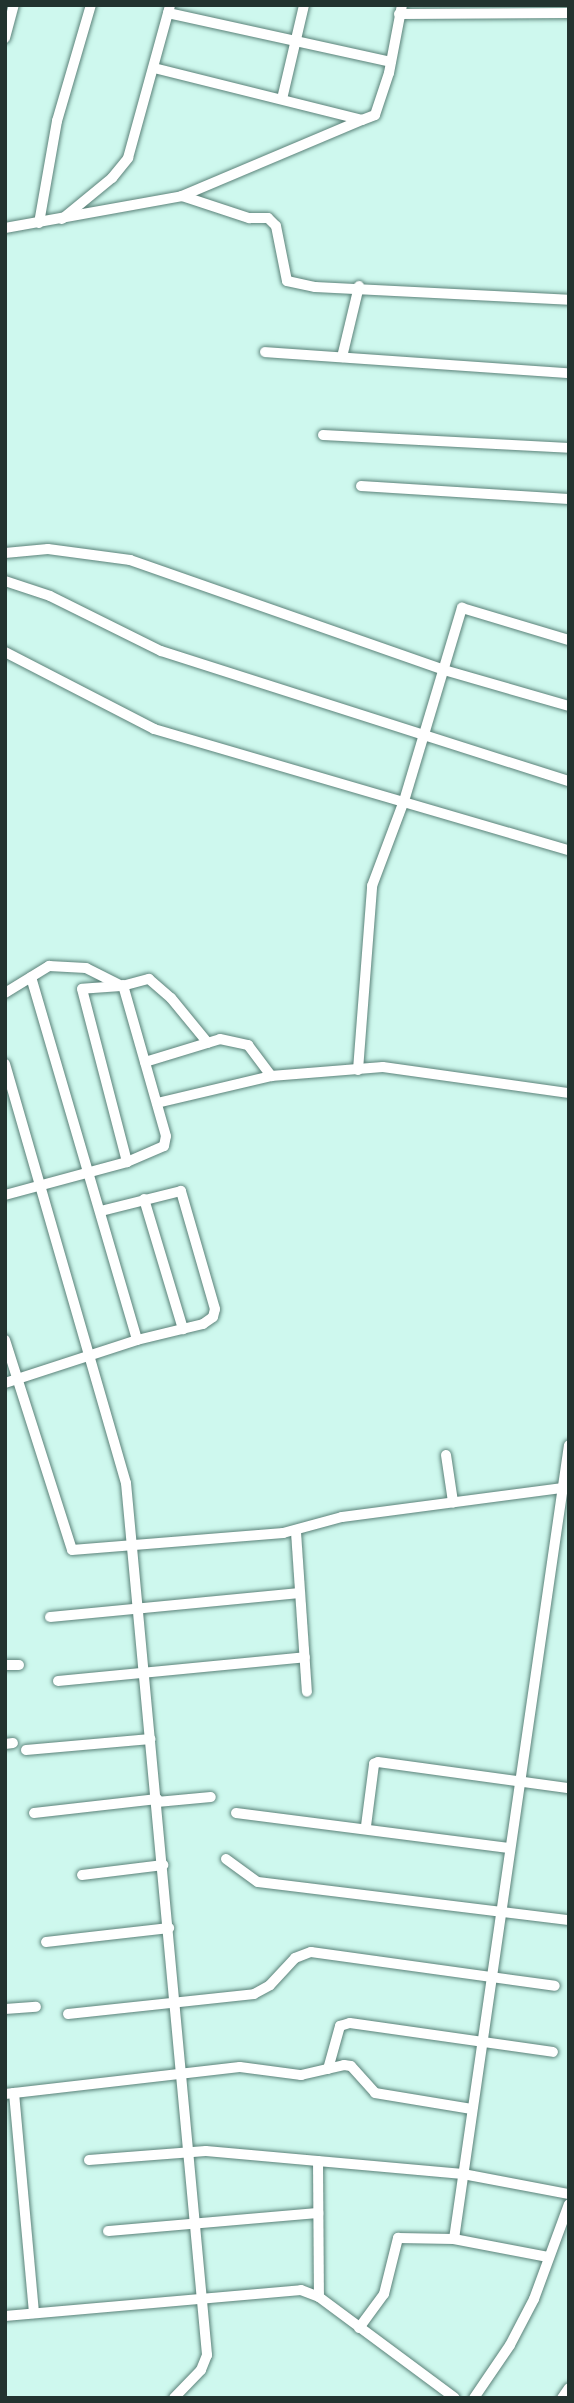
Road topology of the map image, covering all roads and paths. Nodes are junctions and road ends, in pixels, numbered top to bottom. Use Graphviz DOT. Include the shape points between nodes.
graph roads {
  1 [pos="14,5"];
  2 [pos="91,5"];
  3 [pos="304,5"];
  4 [pos="401,7"];
  5 [pos="169,9"];
  6 [pos="569,13"];
  7 [pos="5,38"];
  8 [pos="295,41"];
  9 [pos="391,62"];
  10 [pos="154,68"];
  11 [pos="282,99"];
  12 [pos="362,120"];
  13 [pos="182,196"];
  14 [pos="60,220"];
  15 [pos="39,223"];
  16 [pos="5,228"];
  17 [pos="359,286"];
  18 [pos="569,300"];
  19 [pos="265,352"];
  20 [pos="342,357"];
  21 [pos="569,373"];
  22 [pos="323,435"];
  23 [pos="569,448"];
  24 [pos="361,486"];
  25 [pos="569,499"];
  26 [pos="5,553"];
  27 [pos="5,581"];
  28 [pos="569,640"];
  29 [pos="5,652"];
  30 [pos="444,670"];
  31 [pos="569,706"];
  32 [pos="423,738"];
  33 [pos="569,781"];
  34 [pos="404,801"];
  35 [pos="569,850"];
  36 [pos="31,977"];
  37 [pos="123,985"];
  38 [pos="5,993"];
  39 [pos="208,1043"];
  40 [pos="145,1062"];
  41 [pos="5,1064"];
  42 [pos="358,1070"];
  43 [pos="271,1076"];
  44 [pos="569,1093"];
  45 [pos="156,1103"];
  46 [pos="127,1161"];
  47 [pos="90,1172"];
  48 [pos="39,1185"];
  49 [pos="5,1195"];
  50 [pos="144,1199"];
  51 [pos="101,1211"];
  52 [pos="183,1329"];
  53 [pos="5,1340"];
  54 [pos="137,1340"];
  55 [pos="89,1358"];
  56 [pos="17,1379"];
  57 [pos="5,1382"];
  58 [pos="569,1445"];
  59 [pos="446,1455"];
  60 [pos="564,1493"];
  61 [pos="453,1502"];
  62 [pos="296,1532"];
  63 [pos="133,1546"];
  64 [pos="300,1593"];
  65 [pos="139,1609"];
  66 [pos="50,1617"];
  67 [pos="305,1657"];
  68 [pos="5,1665"];
  69 [pos="19,1665"];
  70 [pos="145,1672"];
  71 [pos="58,1681"];
  72 [pos="307,1692"];
  73 [pos="151,1739"];
  74 [pos="26,1750"];
  75 [pos="519,1781"];
  76 [pos="569,1788"];
  77 [pos="211,1797"];
  78 [pos="157,1800"];
  79 [pos="236,1813"];
  80 [pos="34,1814"];
  81 [pos="366,1826"];
  82 [pos="509,1848"];
  83 [pos="226,1859"];
  84 [pos="163,1865"];
  85 [pos="82,1875"];
  86 [pos="500,1911"];
  87 [pos="569,1920"];
  88 [pos="169,1928"];
  89 [pos="46,1942"];
  90 [pos="491,1978"];
  91 [pos="555,1986"];
  92 [pos="175,2000"];
  93 [pos="36,2007"];
  94 [pos="5,2009"];
  95 [pos="68,2014"];
  96 [pos="482,2042"];
  97 [pos="553,2052"];
  98 [pos="328,2069"];
  99 [pos="182,2073"];
  100 [pos="10,2093"];
  101 [pos="472,2109"];
  102 [pos="189,2151"];
  103 [pos="89,2160"];
  104 [pos="318,2161"];
  105 [pos="463,2174"];
  106 [pos="569,2194"];
  107 [pos="569,2204"];
  108 [pos="318,2213"];
  109 [pos="196,2224"];
  110 [pos="108,2231"];
  111 [pos="454,2239"];
  112 [pos="556,2247"];
  113 [pos="569,2250"];
  114 [pos="548,2257"];
  115 [pos="201,2297"];
  116 [pos="319,2297"];
  117 [pos="34,2313"];
  118 [pos="5,2316"];
  119 [pos="359,2328"];
  120 [pos="569,2388"];
  121 [pos="174,2398"];
  122 [pos="455,2398"];
  123 [pos="474,2398"];
  124 [pos="562,2398"];
  1 -- 7 [label="street"];
  2 -- 15 [label="street" via="57,121"];
  3 -- 8 [label="street"];
  4 -- 6 [label="street"];
  4 -- 9 [label="street"];
  5 -- 8 [label="street"];
  5 -- 10 [label="street"];
  8 -- 9 [label="street"];
  8 -- 11 [label="street"];
  9 -- 12 [label="street" via="374,115"];
  10 -- 11 [label="street"];
  10 -- 14 [label="street" via="128,158 113,178"];
  11 -- 12 [label="street"];
  12 -- 13 [label="street"];
  13 -- 14 [label="street"];
  13 -- 17 [label="street" via="249,218 268,218 276,226 287,281 316,287"];
  14 -- 15 [label="street"];
  15 -- 16 [label="street"];
  17 -- 18 [label="street"];
  17 -- 20 [label="street"];
  19 -- 20 [label="street"];
  20 -- 21 [label="street"];
  22 -- 23 [label="street"];
  24 -- 25 [label="street"];
  26 -- 30 [label="street" via="48,549 130,560"];
  27 -- 32 [label="street" via="50,596 161,651"];
  28 -- 30 [label="street" via="462,608"];
  29 -- 34 [label="street" via="154,729"];
  30 -- 31 [label="street"];
  30 -- 32 [label="street"];
  32 -- 33 [label="street"];
  32 -- 34 [label="street"];
  34 -- 35 [label="street"];
  34 -- 42 [label="street" via="372,886"];
  36 -- 37 [label="street" via="49,966 86,968"];
  36 -- 38 [label="street"];
  36 -- 47 [label="street"];
  37 -- 39 [label="street" via="149,979"];
  37 -- 40 [label="street"];
  37 -- 46 [label="street" via="82,989"];
  39 -- 40 [label="street"];
  39 -- 43 [label="street" via="220,1039 248,1045"];
  40 -- 45 [label="street"];
  41 -- 48 [label="street"];
  42 -- 43 [label="street"];
  42 -- 44 [label="street" via="440,1072"];
  43 -- 45 [label="street"];
  45 -- 46 [label="street" via="166,1136 164,1146"];
  46 -- 47 [label="street"];
  47 -- 48 [label="street"];
  47 -- 51 [label="street"];
  48 -- 49 [label="street"];
  48 -- 55 [label="street"];
  50 -- 51 [label="street"];
  50 -- 52 [label="street"];
  50 -- 52 [label="street" via="175,1190 184,1195 215,1309 203,1324"];
  51 -- 54 [label="street"];
  52 -- 54 [label="street"];
  53 -- 56 [label="street"];
  54 -- 55 [label="street"];
  55 -- 56 [label="street"];
  55 -- 63 [label="street" via="126,1483"];
  56 -- 57 [label="street"];
  56 -- 63 [label="street" via="72,1550"];
  58 -- 60 [label="street"];
  59 -- 61 [label="street"];
  60 -- 61 [label="street"];
  60 -- 75 [label="street"];
  61 -- 62 [label="street" via="342,1517"];
  62 -- 63 [label="street"];
  62 -- 64 [label="street"];
  63 -- 65 [label="street"];
  64 -- 65 [label="street"];
  64 -- 67 [label="street"];
  65 -- 66 [label="street"];
  65 -- 70 [label="street"];
  67 -- 70 [label="street"];
  67 -- 72 [label="street"];
  68 -- 69 [label="street"];
  70 -- 71 [label="street"];
  70 -- 73 [label="street"];
  73 -- 74 [label="street"];
  73 -- 78 [label="street"];
  75 -- 76 [label="street"];
  75 -- 81 [label="street" via="375,1763"];
  75 -- 82 [label="street"];
  77 -- 78 [label="street"];
  78 -- 80 [label="street"];
  78 -- 84 [label="street"];
  79 -- 81 [label="street"];
  81 -- 82 [label="street"];
  82 -- 86 [label="street"];
  83 -- 86 [label="street" via="258,1882"];
  84 -- 85 [label="street"];
  84 -- 88 [label="street"];
  86 -- 87 [label="street"];
  86 -- 90 [label="street"];
  88 -- 89 [label="street"];
  88 -- 92 [label="street"];
  90 -- 91 [label="street"];
  90 -- 92 [label="street" via="311,1952 295,1958 270,1985 254,1994"];
  90 -- 96 [label="street"];
  92 -- 95 [label="street"];
  92 -- 99 [label="street"];
  93 -- 94 [label="street"];
  96 -- 97 [label="street"];
  96 -- 98 [label="street" via="345,2024 340,2026"];
  96 -- 101 [label="street"];
  98 -- 99 [label="street" via="301,2074 252,2067"];
  98 -- 101 [label="street" via="351,2066 375,2093"];
  99 -- 100 [label="street"];
  99 -- 102 [label="street"];
  100 -- 117 [label="street"];
  101 -- 105 [label="street"];
  102 -- 103 [label="street"];
  102 -- 104 [label="street"];
  102 -- 109 [label="street"];
  104 -- 105 [label="street"];
  104 -- 108 [label="street"];
  105 -- 106 [label="street"];
  105 -- 111 [label="street"];
  107 -- 112 [label="street"];
  108 -- 109 [label="street"];
  108 -- 116 [label="street"];
  109 -- 110 [label="street"];
  109 -- 115 [label="street"];
  111 -- 114 [label="street"];
  111 -- 119 [label="street" via="398,2238 384,2294"];
  112 -- 113 [label="street"];
  112 -- 114 [label="street"];
  114 -- 123 [label="street" via="510,2345"];
  115 -- 116 [label="street" via="301,2290"];
  115 -- 117 [label="street"];
  115 -- 121 [label="street" via="207,2355 201,2370"];
  116 -- 119 [label="street"];
  117 -- 118 [label="street"];
  119 -- 122 [label="street"];
  120 -- 124 [label="street"];
}
